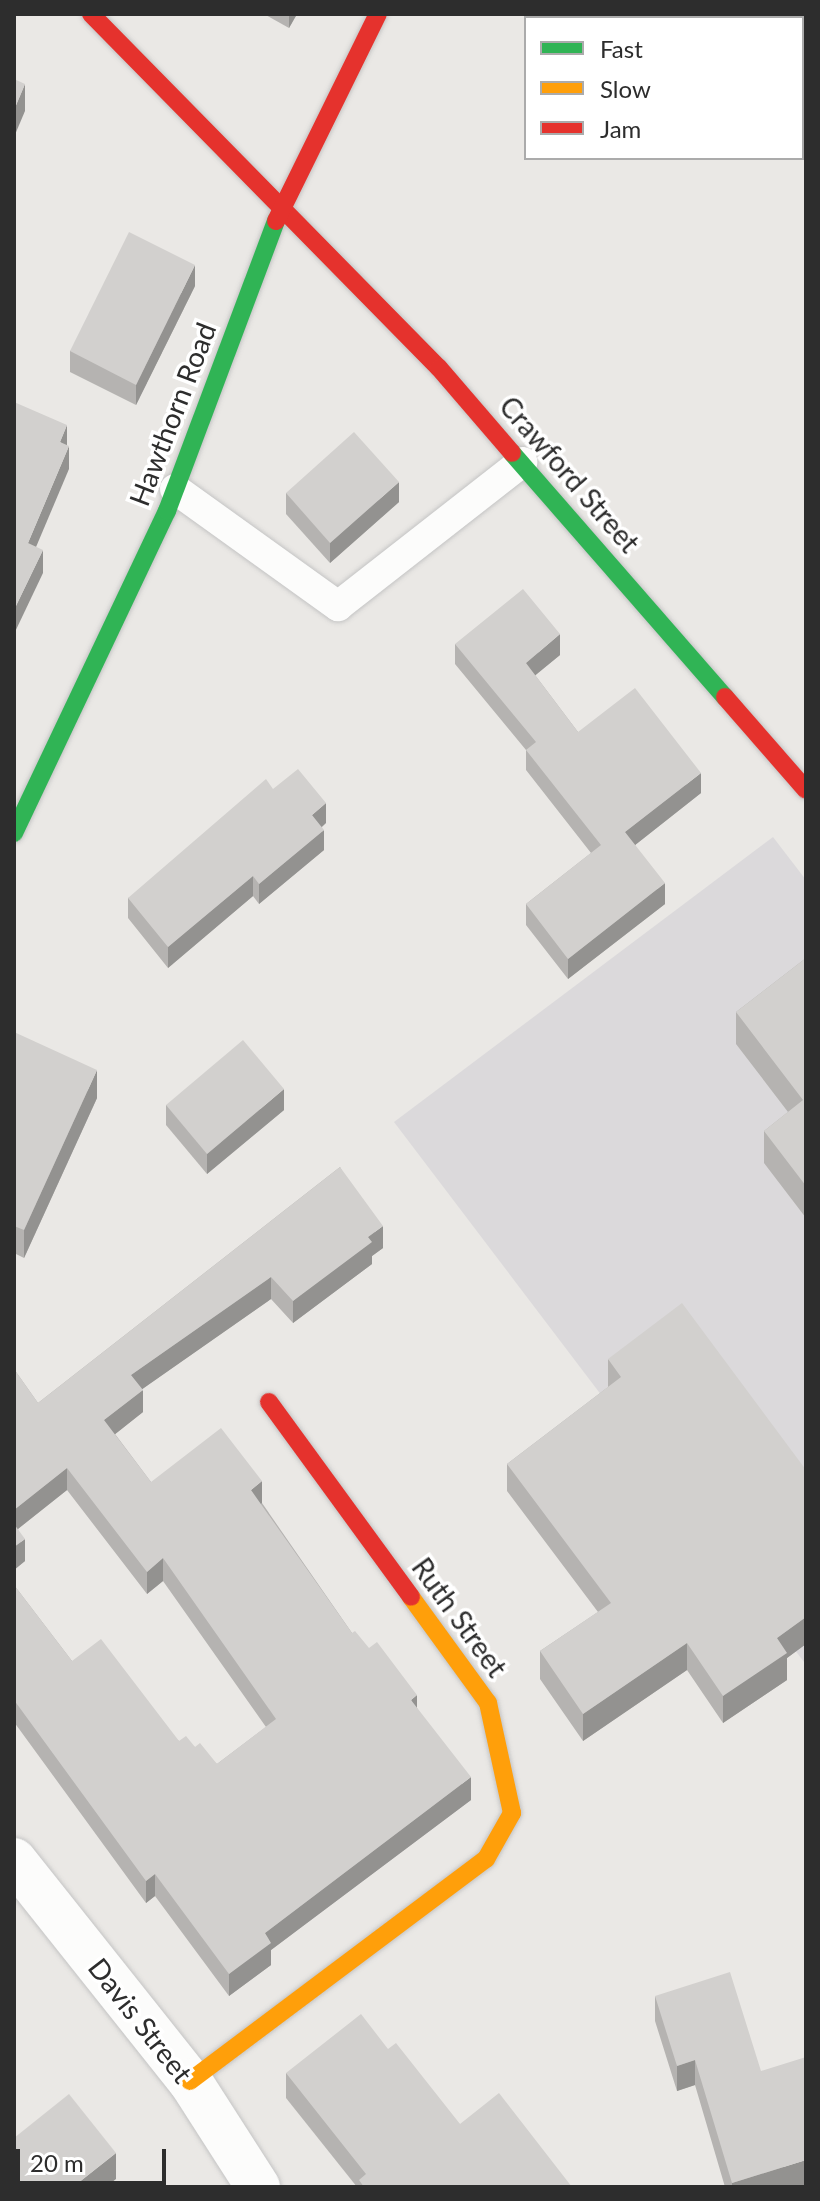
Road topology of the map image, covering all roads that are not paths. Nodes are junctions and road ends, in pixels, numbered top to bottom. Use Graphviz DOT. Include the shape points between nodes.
graph roads {
  1 [pos="91,14"];
  2 [pos="378,14"];
  3 [pos="282,204"];
  4 [pos="522,462"];
  5 [pos="175,489"];
  6 [pos="806,790"];
  7 [pos="14,833"];
  8 [pos="269,1402"];
  9 [pos="14,1860"];
  10 [pos="190,2081"];
  11 [pos="258,2187"];
  1 -- 3 [label="street, Crawford Street"];
  2 -- 3 [label="street, Hawthorn Road"];
  3 -- 4 [label="street, Crawford Street"];
  3 -- 5 [label="street, Hawthorn Road"];
  4 -- 5 [label="lane" via="338,606"];
  4 -- 6 [label="street, Crawford Street"];
  5 -- 7 [label="street, Hawthorn Road"];
  8 -- 10 [label="street, Ruth Street" via="488,1703 512,1813 486,1859"];
  9 -- 10 [label="street, Davis Street"];
  10 -- 11 [label="street, Davis Street"];
}
